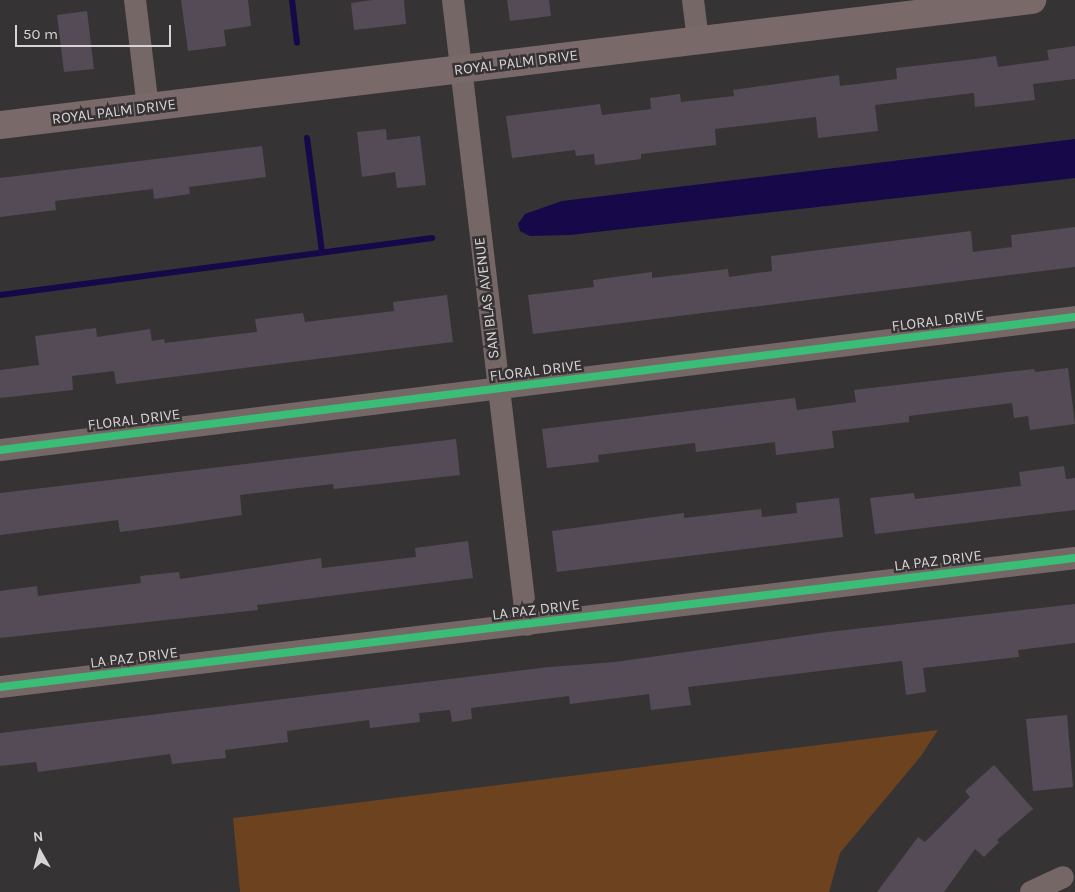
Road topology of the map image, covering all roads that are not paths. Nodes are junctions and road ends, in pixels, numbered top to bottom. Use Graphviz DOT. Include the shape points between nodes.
graph roads {
  1 [pos="135,0"];
  2 [pos="453,0"];
  3 [pos="693,0"];
  4 [pos="1032,0"];
  5 [pos="935,6"];
  6 [pos="698,41"];
  7 [pos="460,70"];
  8 [pos="148,108"];
  9 [pos="0,125"];
  10 [pos="1075,318"];
  11 [pos="498,389"];
  12 [pos="0,450"];
  13 [pos="1075,558"];
  14 [pos="527,625"];
  15 [pos="0,687"];
  16 [pos="1063,877"];
  17 [pos="1031,892"];
  1 -- 8 [label="street"];
  2 -- 7 [label="street, SAN BLAS AVENUE"];
  3 -- 6 [label="street"];
  4 -- 5 [label="street, ROYAL PALM DRIVE"];
  5 -- 6 [label="street, ROYAL PALM DRIVE"];
  6 -- 7 [label="street, ROYAL PALM DRIVE"];
  7 -- 8 [label="street, ROYAL PALM DRIVE"];
  7 -- 11 [label="street, SAN BLAS AVENUE"];
  8 -- 9 [label="street, ROYAL PALM DRIVE"];
  10 -- 11 [label="street, FLORAL DRIVE"];
  11 -- 12 [label="street, FLORAL DRIVE"];
  11 -- 14 [label="street, SAN BLAS AVENUE"];
  13 -- 14 [label="street, LA PAZ DRIVE"];
  14 -- 15 [label="street, LA PAZ DRIVE"];
  16 -- 17 [label="street"];
}
